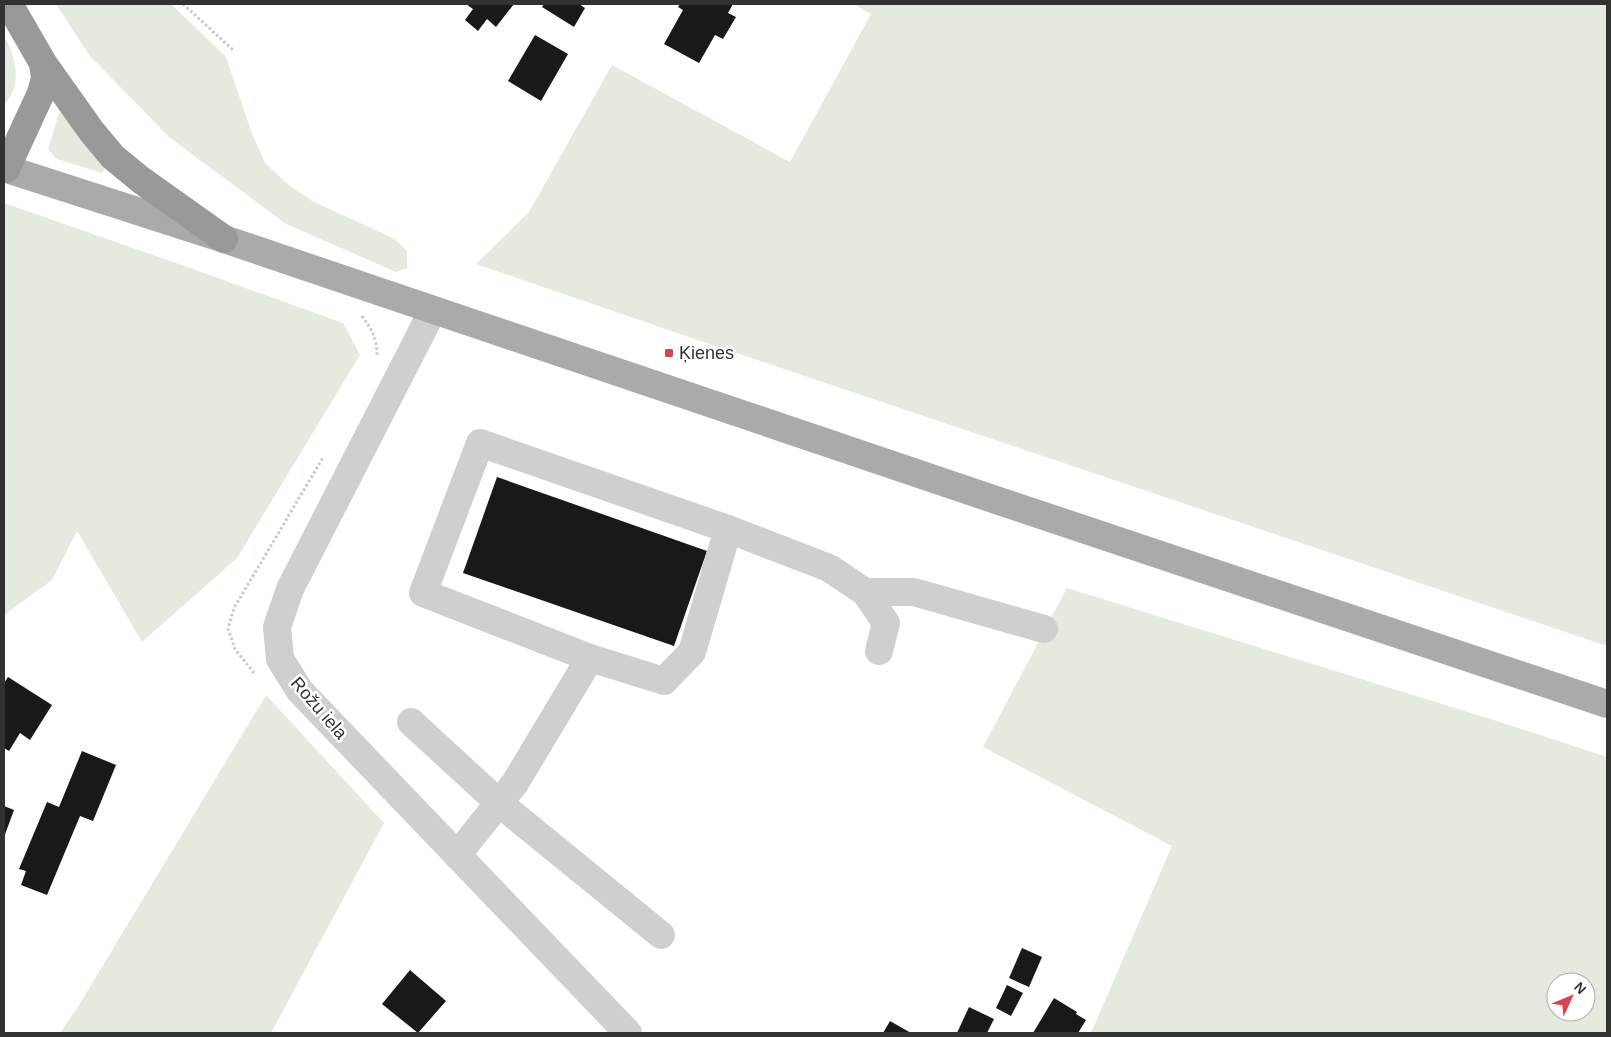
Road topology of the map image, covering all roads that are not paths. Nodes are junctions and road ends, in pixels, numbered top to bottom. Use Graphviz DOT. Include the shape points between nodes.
graph roads {
  1 [pos="9,4"];
  2 [pos="44,63"];
  3 [pos="5,169"];
  4 [pos="224,239"];
  5 [pos="433,310"];
  6 [pos="728,528"];
  7 [pos="865,592"];
  8 [pos="1044,629"];
  9 [pos="879,651"];
  10 [pos="590,658"];
  11 [pos="1607,704"];
  12 [pos="410,722"];
  13 [pos="499,803"];
  14 [pos="457,855"];
  15 [pos="661,935"];
  16 [pos="628,1033"];
  1 -- 2 [label="highway"];
  2 -- 3 [label="highway" via="41,94"];
  2 -- 4 [label="highway" via="113,157"];
  3 -- 4 [label="main road"];
  4 -- 5 [label="main road"];
  5 -- 11 [label="main road"];
  5 -- 14 [label="street, Rožu iela" via="290,589 277,627 280,659 300,691"];
  6 -- 7 [label="street" via="829,568"];
  6 -- 10 [label="street" via="692,652 664,681"];
  6 -- 10 [label="street" via="480,443 423,593"];
  7 -- 8 [label="street" via="914,592"];
  7 -- 9 [label="street" via="886,623"];
  10 -- 13 [label="street" via="515,783"];
  12 -- 13 [label="street"];
  13 -- 14 [label="street"];
  13 -- 15 [label="street"];
  14 -- 16 [label="street, Rožu iela"];
}
